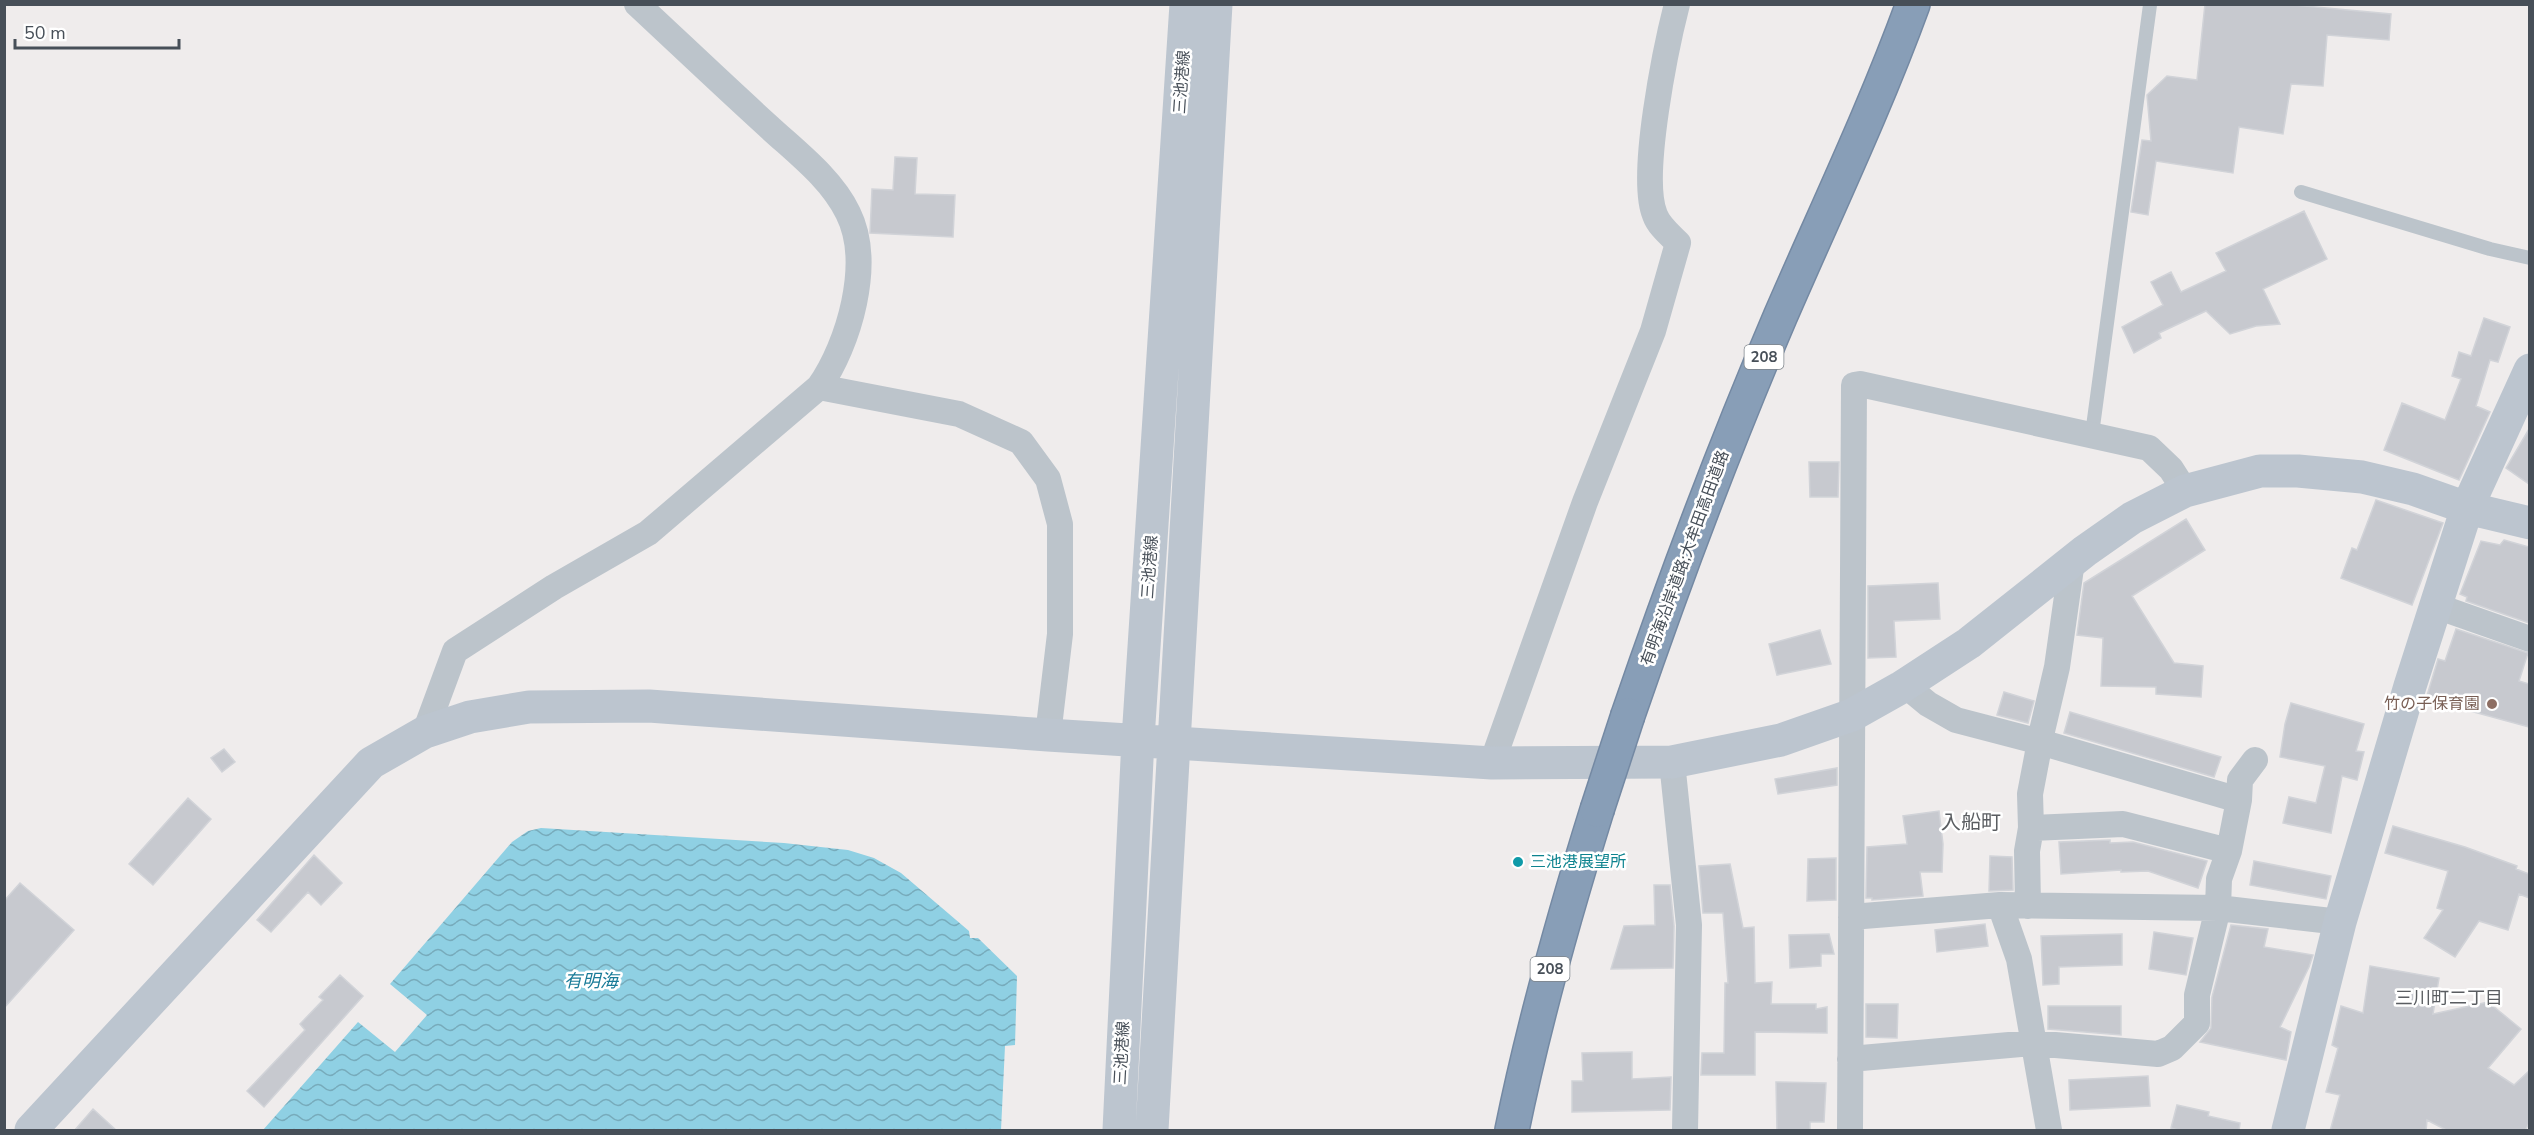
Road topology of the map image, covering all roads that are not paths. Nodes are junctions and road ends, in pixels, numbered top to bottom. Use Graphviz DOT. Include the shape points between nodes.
graph roads {
  1 [pos="637,4"];
  2 [pos="1186,4"];
  3 [pos="1216,4"];
  4 [pos="1677,4"];
  5 [pos="1913,4"];
  6 [pos="2150,5"];
  7 [pos="2301,192"];
  8 [pos="2529,258"];
  9 [pos="2529,370"];
  10 [pos="819,387"];
  11 [pos="2092,434"];
  12 [pos="2185,491"];
  13 [pos="2467,508"];
  14 [pos="2529,524"];
  15 [pos="2072,561"];
  16 [pos="2436,606"];
  17 [pos="2529,639"];
  18 [pos="1905,685"];
  19 [pos="1852,715"];
  20 [pos="425,732"];
  21 [pos="1048,735"];
  22 [pos="1138,739"];
  23 [pos="1173,742"];
  24 [pos="2040,742"];
  25 [pos="2255,760"];
  26 [pos="1672,762"];
  27 [pos="1492,763"];
  28 [pos="2239,800"];
  29 [pos="2031,828"];
  30 [pos="2229,851"];
  31 [pos="2000,905"];
  32 [pos="2028,906"];
  33 [pos="2218,908"];
  34 [pos="1851,917"];
  35 [pos="2340,922"];
  36 [pos="2032,1043"];
  37 [pos="1850,1059"];
  38 [pos="31,1131"];
  39 [pos="1119,1131"];
  40 [pos="1152,1131"];
  41 [pos="1512,1131"];
  42 [pos="1684,1131"];
  43 [pos="1850,1131"];
  44 [pos="2049,1131"];
  45 [pos="2288,1131"];
  1 -- 10 [label="street" via="822,177 848,213 856,242 858,289 830,371"];
  2 -- 22 [label="street, 三池港線"];
  3 -- 23 [label="street, 三池港線"];
  4 -- 27 [label="street" via="1668,38 1648,182 1654,213 1678,243 1653,331 1585,502"];
  5 -- 41 [label="highway, 有明海沿岸道路;大牟田高田道路 / 208, bridge" via="1887,73 1780,317 1675,580 1558,938"];
  6 -- 11 [label="lane"];
  7 -- 8 [label="lane"];
  9 -- 13 [label="street"];
  10 -- 20 [label="street" via="648,533 455,651"];
  10 -- 21 [label="street" via="959,414 1021,442 1048,479 1060,524 1060,634"];
  11 -- 12 [label="street" via="2149,448 2171,469"];
  11 -- 19 [label="street" via="1860,384 1854,386"];
  12 -- 13 [label="street" via="2260,471 2298,471 2362,477"];
  12 -- 15 [label="street" via="2132,518"];
  13 -- 14 [label="street"];
  13 -- 16 [label="street"];
  15 -- 18 [label="street" via="1969,643"];
  15 -- 24 [label="street" via="2058,667"];
  16 -- 17 [label="street"];
  16 -- 35 [label="street"];
  18 -- 19 [label="street"];
  18 -- 24 [label="street" via="1956,720"];
  19 -- 26 [label="street" via="1781,740"];
  19 -- 34 [label="street"];
  20 -- 21 [label="street" via="470,717 529,707 649,706"];
  20 -- 38 [label="street" via="371,763"];
  21 -- 22 [label="street"];
  22 -- 23 [label="street"];
  22 -- 39 [label="street, 三池港線"];
  23 -- 27 [label="street"];
  23 -- 40 [label="street, 三池港線"];
  24 -- 28 [label="street"];
  24 -- 29 [label="street" via="2030,794"];
  25 -- 28 [label="street" via="2240,780"];
  26 -- 27 [label="street"];
  26 -- 42 [label="street" via="1689,925"];
  28 -- 30 [label="street"];
  29 -- 30 [label="street" via="2123,824"];
  29 -- 32 [label="street" via="2027,851"];
  30 -- 33 [label="street" via="2219,879"];
  31 -- 32 [label="street"];
  31 -- 34 [label="street"];
  31 -- 36 [label="street" via="2019,959"];
  32 -- 33 [label="street"];
  33 -- 35 [label="street"];
  33 -- 36 [label="street" via="2197,995 2197,1023 2172,1048 2158,1054"];
  34 -- 37 [label="street"];
  35 -- 45 [label="street"];
  36 -- 37 [label="street"];
  36 -- 44 [label="street"];
  37 -- 43 [label="street"];
}
